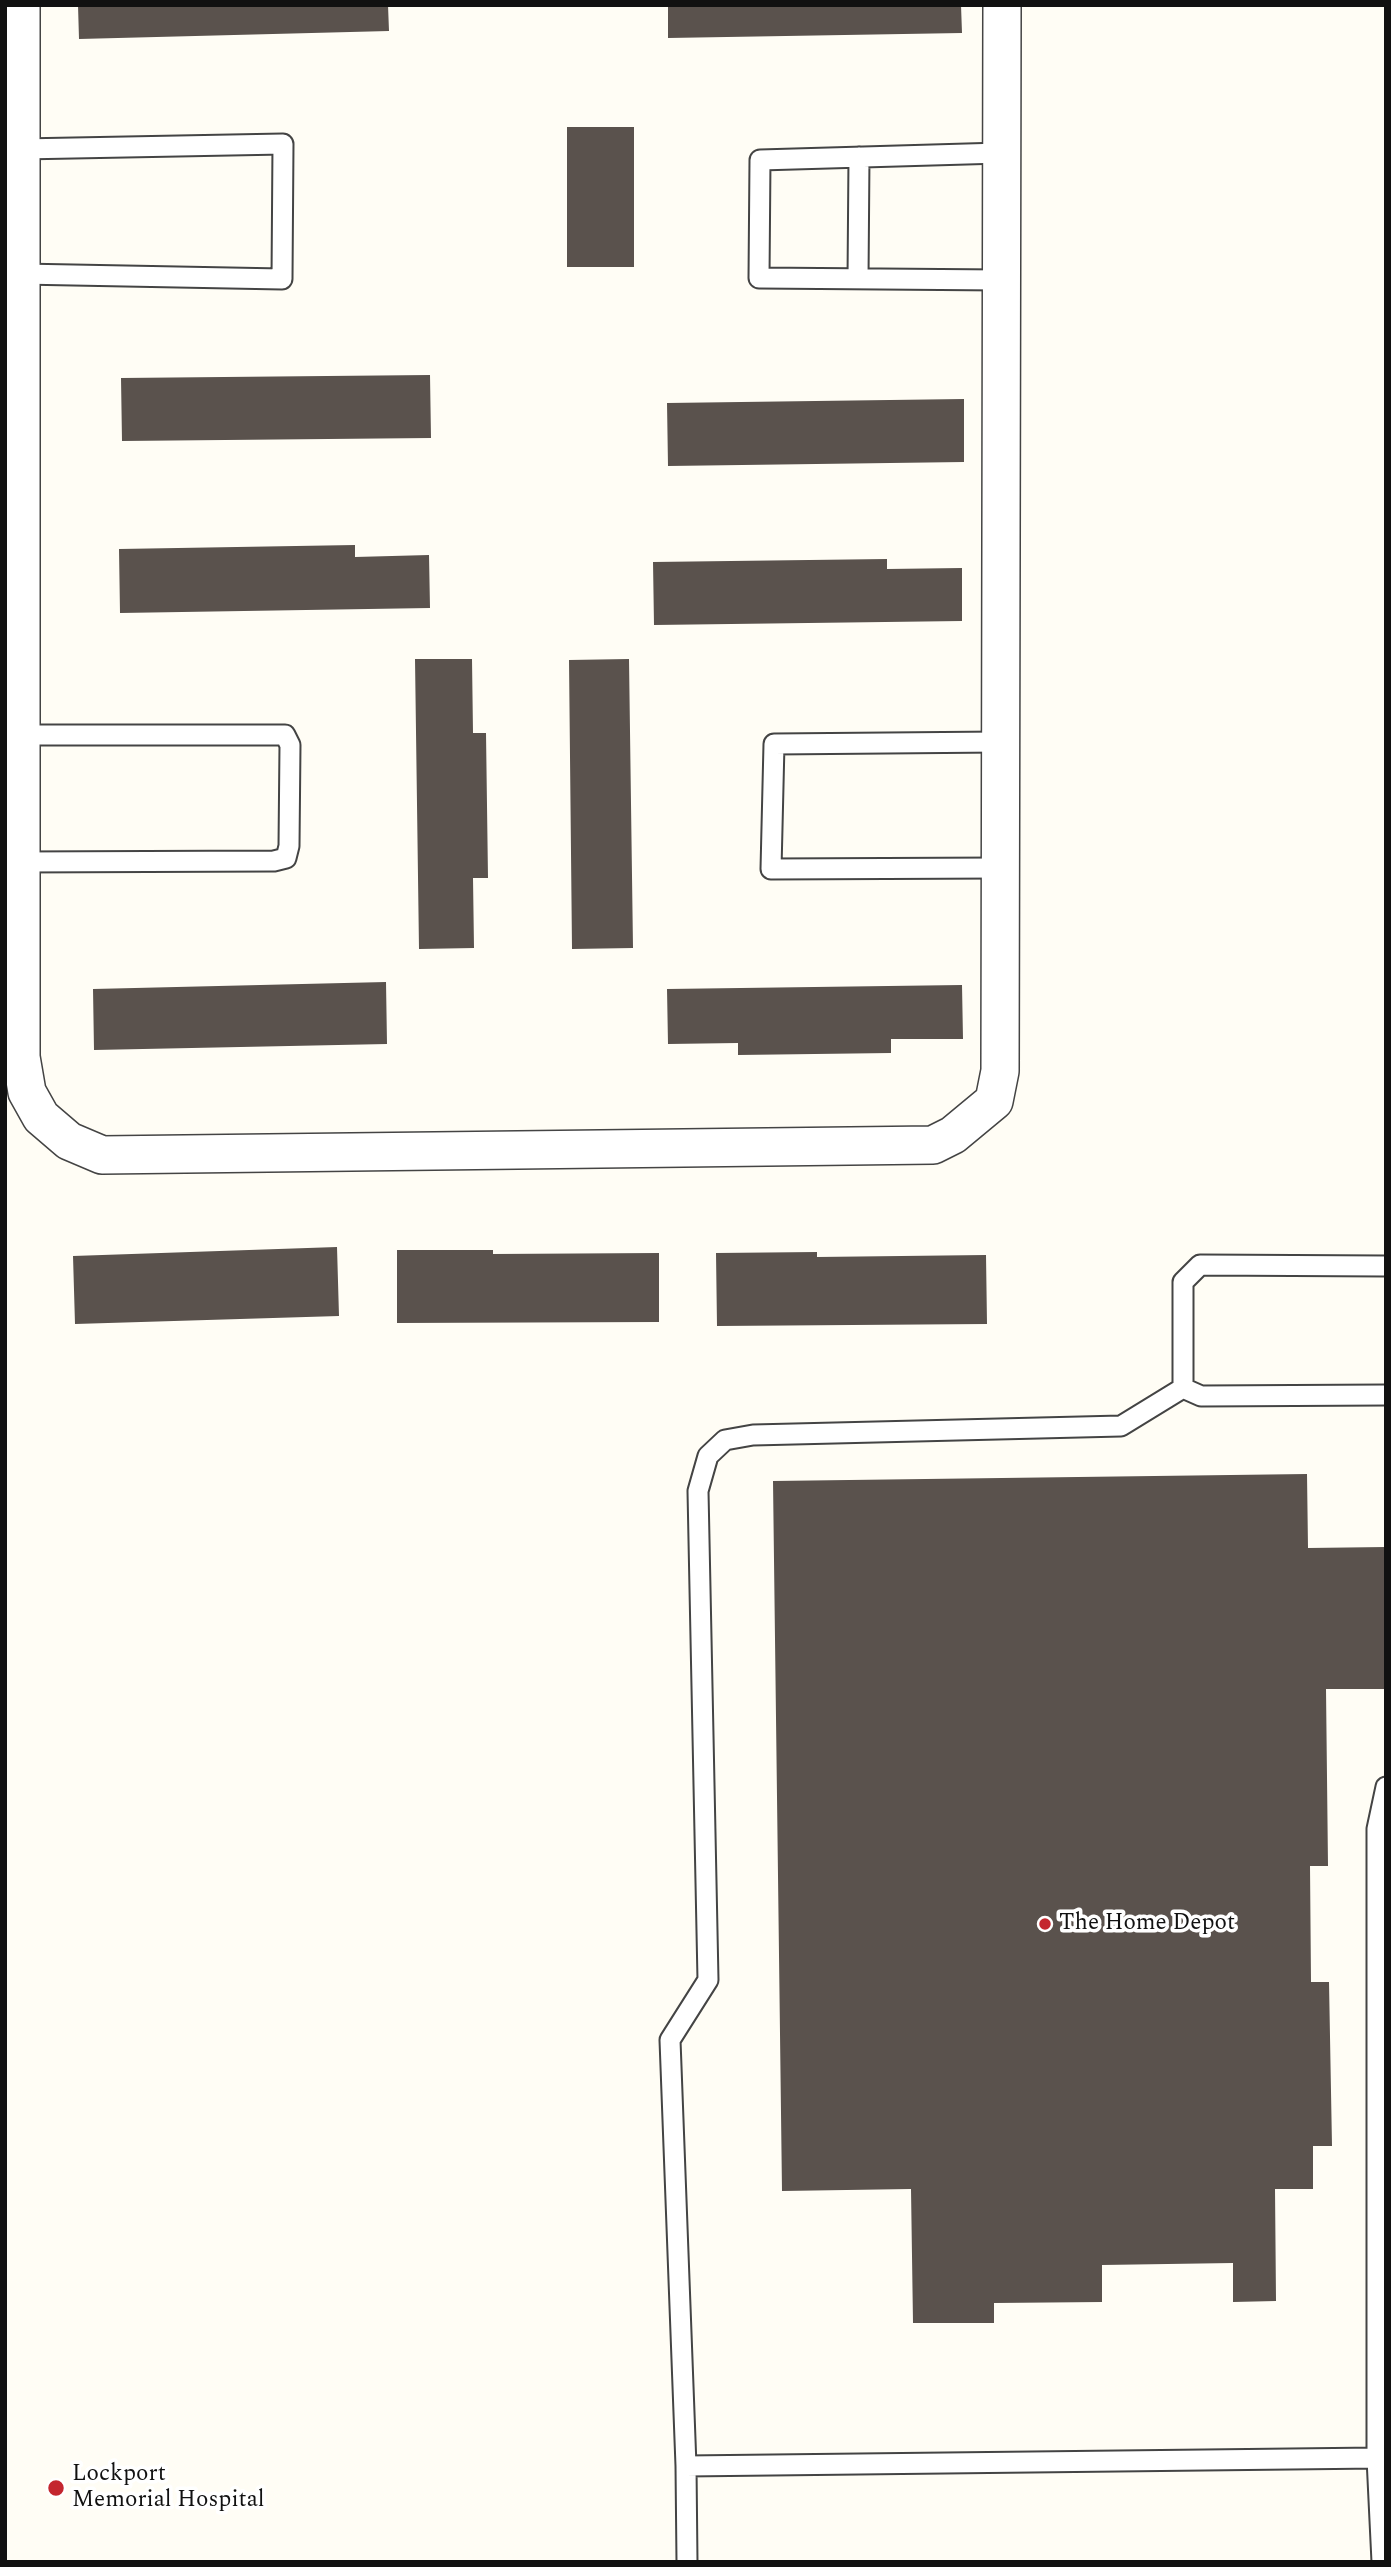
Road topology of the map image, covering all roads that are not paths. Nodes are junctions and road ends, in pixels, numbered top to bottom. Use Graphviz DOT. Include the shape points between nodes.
graph roads {
  1 [pos="21,5"];
  2 [pos="1002,5"];
  3 [pos="21,149"];
  4 [pos="1001,153"];
  5 [pos="859,157"];
  6 [pos="21,274"];
  7 [pos="858,279"];
  8 [pos="1001,280"];
  9 [pos="21,736"];
  10 [pos="1000,742"];
  11 [pos="21,862"];
  12 [pos="1000,868"];
  13 [pos="1386,1266"];
  14 [pos="1183,1388"];
  15 [pos="1386,1395"];
  16 [pos="1386,1787"];
  17 [pos="1381,2347"];
  18 [pos="1377,2458"];
  19 [pos="686,2466"];
  20 [pos="1382,2480"];
  21 [pos="687,2562"];
  22 [pos="1382,2562"];
  1 -- 3 [label="street"];
  2 -- 4 [label="street"];
  3 -- 6 [label="street"];
  3 -- 6 [label="lane" via="283,144 282,279"];
  4 -- 5 [label="lane"];
  4 -- 8 [label="street"];
  5 -- 7 [label="lane"];
  5 -- 7 [label="lane" via="760,160 759,278"];
  6 -- 9 [label="street"];
  7 -- 8 [label="lane"];
  8 -- 10 [label="street"];
  9 -- 11 [label="street"];
  9 -- 11 [label="lane" via="273,735 285,736 290,745 286,858"];
  10 -- 12 [label="street"];
  10 -- 12 [label="lane" via="774,744 771,869"];
  11 -- 12 [label="street" via="21,1056 27,1092 41,1117 69,1141 102,1155 933,1145 953,1135 994,1101 1000,1071"];
  13 -- 14 [label="lane" via="1200,1265 1183,1282"];
  14 -- 15 [label="lane" via="1200,1396"];
  14 -- 19 [label="lane" via="1121,1426 753,1435 725,1440 708,1456 698,1491 708,1980 670,2040"];
  16 -- 17 [label="lane" via="1377,1829"];
  17 -- 18 [label="lane"];
  18 -- 19 [label="lane"];
  18 -- 20 [label="lane"];
  19 -- 21 [label="lane"];
  20 -- 22 [label="lane"];
}
